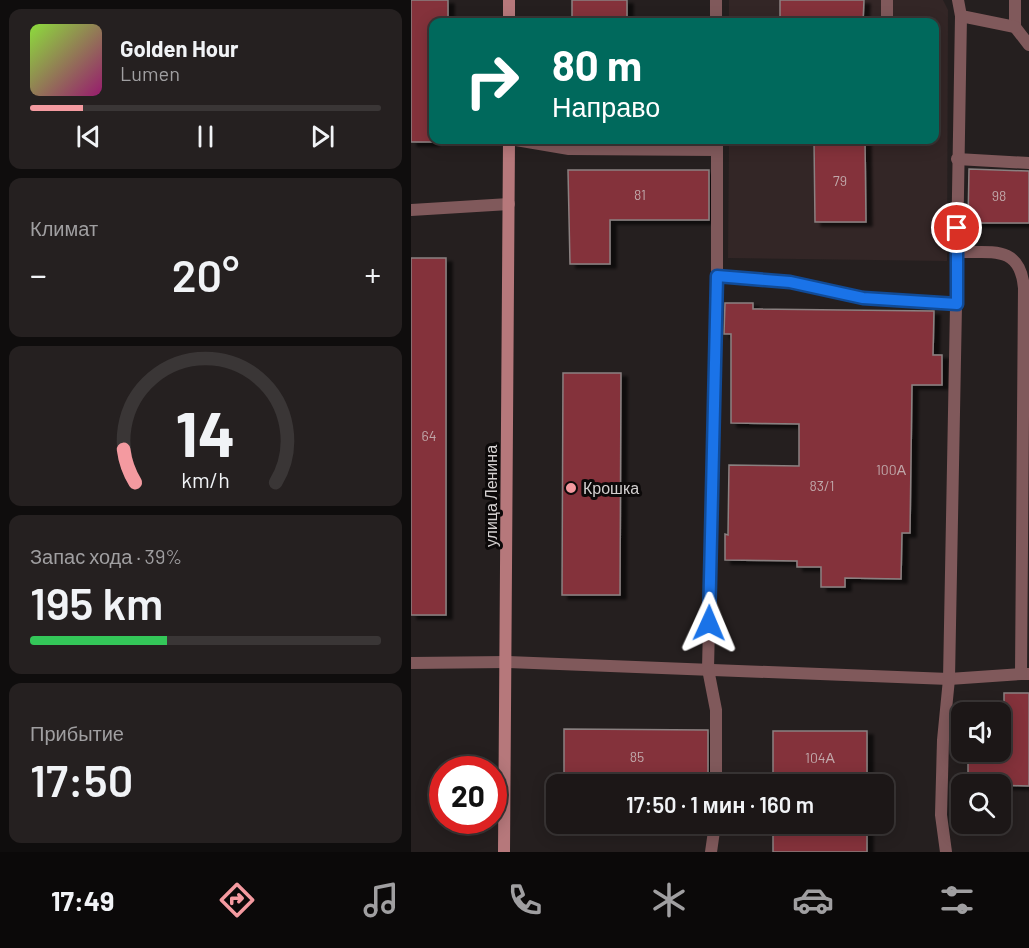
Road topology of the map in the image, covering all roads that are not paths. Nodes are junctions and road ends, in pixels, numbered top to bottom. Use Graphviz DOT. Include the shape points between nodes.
graph roads {
  1 [pos="509,0"];
  2 [pos="716,0"];
  3 [pos="887,0"];
  4 [pos="958,0"];
  5 [pos="1015,0"];
  6 [pos="961,16"];
  7 [pos="509,18"];
  8 [pos="716,18"];
  9 [pos="887,18"];
  10 [pos="1015,27"];
  11 [pos="1029,45"];
  12 [pos="509,144"];
  13 [pos="540,144"];
  14 [pos="717,145"];
  15 [pos="957,159"];
  16 [pos="1029,163"];
  17 [pos="509,204"];
  18 [pos="411,210"];
  19 [pos="957,252"];
  20 [pos="717,276"];
  21 [pos="957,304"];
  22 [pos="507,662"];
  23 [pos="411,663"];
  24 [pos="708,669"];
  25 [pos="1025,674"];
  26 [pos="949,679"];
  27 [pos="715,774"];
  28 [pos="714,834"];
  29 [pos="504,852"];
  30 [pos="711,852"];
  31 [pos="946,852"];
  1 -- 7 [label="street"];
  2 -- 8 [label="lane"];
  3 -- 9 [label="lane"];
  4 -- 6 [label="lane"];
  5 -- 10 [label="lane"];
  6 -- 10 [label="lane"];
  6 -- 15 [label="lane"];
  10 -- 11 [label="lane"];
  12 -- 17 [label="street, улица Ленина"];
  13 -- 14 [label="lane" via="569,149"];
  14 -- 20 [label="lane"];
  15 -- 16 [label="lane"];
  15 -- 19 [label="lane"];
  17 -- 18 [label="lane"];
  17 -- 22 [label="street, улица Ленина"];
  19 -- 21 [label="lane"];
  19 -- 25 [label="lane" via="1006,253 1023,273"];
  20 -- 21 [label="lane" via="790,282 863,298"];
  20 -- 24 [label="lane"];
  21 -- 26 [label="lane"];
  22 -- 23 [label="lane"];
  22 -- 24 [label="lane"];
  22 -- 29 [label="street, улица Ленина"];
  24 -- 26 [label="lane"];
  24 -- 27 [label="lane" via="716,710"];
  25 -- 26 [label="lane"];
  26 -- 31 [label="lane" via="941,815"];
  28 -- 30 [label="lane"];
}
